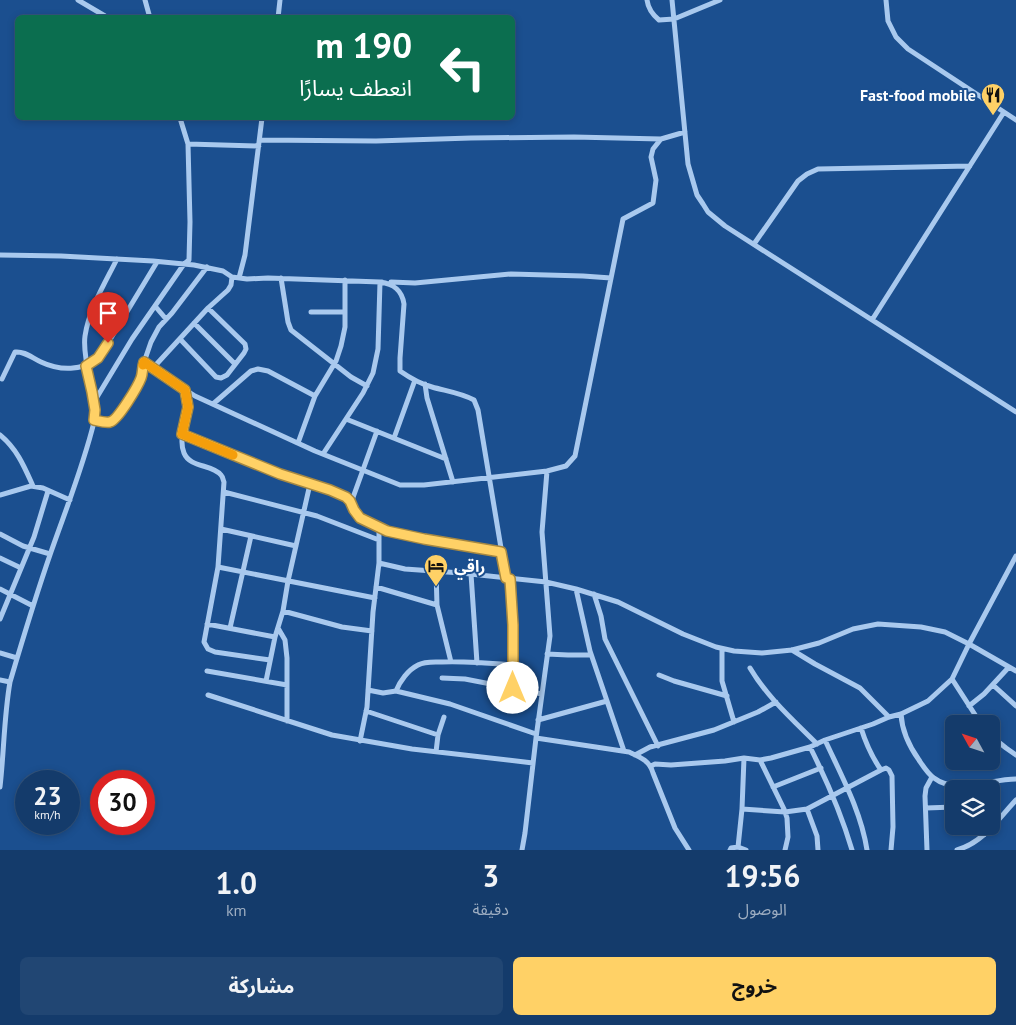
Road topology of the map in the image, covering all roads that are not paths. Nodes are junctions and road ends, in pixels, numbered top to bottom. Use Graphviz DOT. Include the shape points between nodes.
graph roads {
  1 [pos="78,0"];
  2 [pos="145,0"];
  3 [pos="280,0"];
  4 [pos="647,0"];
  5 [pos="672,0"];
  6 [pos="720,0"];
  7 [pos="886,0"];
  8 [pos="103,15"];
  9 [pos="149,15"];
  10 [pos="278,15"];
  11 [pos="674,19"];
  12 [pos="1004,112"];
  13 [pos="181,120"];
  14 [pos="262,120"];
  15 [pos="1016,120"];
  16 [pos="685,132"];
  17 [pos="661,139"];
  18 [pos="260,140"];
  19 [pos="188,144"];
  20 [pos="259,146"];
  21 [pos="970,166"];
  22 [pos="754,244"];
  23 [pos="0,255"];
  24 [pos="117,259"];
  25 [pos="157,262"];
  26 [pos="184,264"];
  27 [pos="207,268"];
  28 [pos="232,277"];
  29 [pos="239,278"];
  30 [pos="281,278"];
  31 [pos="611,278"];
  32 [pos="345,280"];
  33 [pos="380,282"];
  34 [pos="154,306"];
  35 [pos="208,308"];
  36 [pos="311,312"];
  37 [pos="344,312"];
  38 [pos="166,319"];
  39 [pos="872,320"];
  40 [pos="194,324"];
  41 [pos="180,339"];
  42 [pos="144,362"];
  43 [pos="235,364"];
  44 [pos="334,364"];
  45 [pos="86,366"];
  46 [pos="153,368"];
  47 [pos="2,379"];
  48 [pos="415,380"];
  49 [pos="425,384"];
  50 [pos="367,386"];
  51 [pos="185,390"];
  52 [pos="315,396"];
  53 [pos="94,402"];
  54 [pos="213,404"];
  55 [pos="1016,412"];
  56 [pos="346,419"];
  57 [pos="94,420"];
  58 [pos="377,431"];
  59 [pos="182,434"];
  60 [pos="0,435"];
  61 [pos="394,438"];
  62 [pos="298,443"];
  63 [pos="323,454"];
  64 [pos="446,459"];
  65 [pos="363,470"];
  66 [pos="547,471"];
  67 [pos="489,478"];
  68 [pos="453,482"];
  69 [pos="310,484"];
  70 [pos="33,486"];
  71 [pos="48,491"];
  72 [pos="224,492"];
  73 [pos="0,495"];
  74 [pos="70,500"];
  75 [pos="351,503"];
  76 [pos="303,513"];
  77 [pos="380,528"];
  78 [pos="221,529"];
  79 [pos="0,534"];
  80 [pos="251,536"];
  81 [pos="380,540"];
  82 [pos="296,546"];
  83 [pos="30,548"];
  84 [pos="501,552"];
  85 [pos="50,554"];
  86 [pos="1016,556"];
  87 [pos="0,558"];
  88 [pos="379,563"];
  89 [pos="218,567"];
  90 [pos="22,568"];
  91 [pos="436,571"];
  92 [pos="243,572"];
  93 [pos="471,574"];
  94 [pos="508,579"];
  95 [pos="288,581"];
  96 [pos="546,582"];
  97 [pos="376,587"];
  98 [pos="576,589"];
  99 [pos="0,590"];
  100 [pos="594,594"];
  101 [pos="10,595"];
  102 [pos="375,598"];
  103 [pos="437,605"];
  104 [pos="33,606"];
  105 [pos="283,611"];
  106 [pos="0,619"];
  107 [pos="207,624"];
  108 [pos="230,628"];
  109 [pos="278,628"];
  110 [pos="372,631"];
  111 [pos="275,637"];
  112 [pos="969,644"];
  113 [pos="722,649"];
  114 [pos="792,650"];
  115 [pos="0,653"];
  116 [pos="547,654"];
  117 [pos="591,655"];
  118 [pos="17,658"];
  119 [pos="270,660"];
  120 [pos="451,662"];
  121 [pos="477,663"];
  122 [pos="513,665"];
  123 [pos="1009,667"];
  124 [pos="750,668"];
  125 [pos="206,671"];
  126 [pos="1016,671"];
  127 [pos="659,675"];
  128 [pos="442,678"];
  129 [pos="952,679"];
  130 [pos="0,680"];
  131 [pos="266,681"];
  132 [pos="10,682"];
  133 [pos="287,685"];
  134 [pos="993,685"];
  135 [pos="513,688"];
  136 [pos="368,690"];
  137 [pos="396,691"];
  138 [pos="542,694"];
  139 [pos="208,695"];
  140 [pos="727,696"];
  141 [pos="607,701"];
  142 [pos="776,702"];
  143 [pos="969,706"];
  144 [pos="1016,706"];
  145 [pos="366,711"];
  146 [pos="901,714"];
  147 [pos="975,715"];
  148 [pos="444,717"];
  149 [pos="889,717"];
  150 [pos="538,720"];
  151 [pos="287,721"];
  152 [pos="734,722"];
  153 [pos="861,728"];
  154 [pos="438,735"];
  155 [pos="536,736"];
  156 [pos="825,740"];
  157 [pos="360,741"];
  158 [pos="1000,743"];
  159 [pos="817,744"];
  160 [pos="658,746"];
  161 [pos="810,747"];
  162 [pos="624,751"];
  163 [pos="436,752"];
  164 [pos="2,755"];
  165 [pos="635,755"];
  166 [pos="1016,755"];
  167 [pos="744,758"];
  168 [pos="760,760"];
  169 [pos="533,764"];
  170 [pos="651,766"];
  171 [pos="821,768"];
  172 [pos="881,770"];
  173 [pos="932,777"];
  174 [pos="1016,779"];
  175 [pos="1000,782"];
  176 [pos="945,784"];
  177 [pos="0,786"];
  178 [pos="773,787"];
  179 [pos="847,788"];
  180 [pos="832,796"];
  181 [pos="1016,800"];
  182 [pos="945,807"];
  183 [pos="926,808"];
  184 [pos="742,809"];
  185 [pos="807,809"];
  186 [pos="785,812"];
  187 [pos="1000,818"];
  188 [pos="984,835"];
  189 [pos="738,847"];
  190 [pos="522,850"];
  191 [pos="689,850"];
  192 [pos="730,850"];
  193 [pos="746,850"];
  194 [pos="785,850"];
  195 [pos="818,850"];
  196 [pos="852,850"];
  197 [pos="867,850"];
  198 [pos="891,850"];
  199 [pos="927,850"];
  200 [pos="958,850"];
  1 -- 8 [label="street"];
  2 -- 9 [label="street"];
  3 -- 10 [label="street"];
  4 -- 11 [label="street" via="659,20"];
  5 -- 11 [label="street"];
  6 -- 11 [label="street"];
  7 -- 12 [label="street" via="888,21 896,37 908,49"];
  11 -- 16 [label="street"];
  12 -- 15 [label="street"];
  12 -- 21 [label="street"];
  13 -- 19 [label="street"];
  14 -- 18 [label="street"];
  16 -- 17 [label="street"];
  16 -- 22 [label="street" via="688,164 702,204 716,219"];
  17 -- 18 [label="street"];
  17 -- 31 [label="street" via="651,157 656,180 654,203 623,219"];
  18 -- 20 [label="street"];
  19 -- 20 [label="street"];
  19 -- 26 [label="street" via="190,256"];
  20 -- 29 [label="street"];
  21 -- 22 [label="street" via="818,168 798,181"];
  21 -- 39 [label="street"];
  22 -- 39 [label="street"];
  23 -- 24 [label="street"];
  24 -- 25 [label="street"];
  24 -- 45 [label="street" via="91,312 85,336"];
  25 -- 26 [label="street"];
  25 -- 45 [label="street" via="98,358"];
  26 -- 27 [label="street"];
  26 -- 34 [label="street"];
  27 -- 28 [label="street" via="223,271"];
  27 -- 38 [label="street"];
  28 -- 29 [label="street"];
  28 -- 35 [label="street" via="231,286"];
  29 -- 30 [label="street"];
  30 -- 32 [label="street"];
  30 -- 44 [label="street" via="292,330"];
  31 -- 33 [label="street" via="511,274 416,283"];
  31 -- 66 [label="street" via="575,456 566,466"];
  32 -- 33 [label="street"];
  32 -- 37 [label="street"];
  33 -- 48 [label="street" via="399,289 403,298 400,371"];
  33 -- 50 [label="street" via="378,349"];
  34 -- 38 [label="street"];
  34 -- 53 [label="street"];
  35 -- 40 [label="street"];
  35 -- 43 [label="street" via="245,344 244,353"];
  36 -- 37 [label="street"];
  37 -- 44 [label="street" via="345,327"];
  38 -- 42 [label="street" via="151,342"];
  39 -- 55 [label="street"];
  40 -- 41 [label="street"];
  40 -- 43 [label="street"];
  41 -- 43 [label="street" via="216,377 227,375"];
  41 -- 46 [label="street"];
  42 -- 46 [label="street"];
  42 -- 57 [label="street" via="141,378 118,417 111,422"];
  44 -- 50 [label="street"];
  44 -- 52 [label="street"];
  45 -- 47 [label="street" via="58,368 21,351 15,352"];
  45 -- 53 [label="street"];
  46 -- 51 [label="street"];
  48 -- 49 [label="street"];
  48 -- 61 [label="street"];
  49 -- 64 [label="street"];
  49 -- 67 [label="street" via="474,400"];
  50 -- 56 [label="street"];
  51 -- 54 [label="street"];
  51 -- 59 [label="street" via="188,407"];
  52 -- 54 [label="street" via="258,369 251,371"];
  52 -- 62 [label="street"];
  53 -- 57 [label="street"];
  54 -- 62 [label="street"];
  56 -- 58 [label="street"];
  56 -- 63 [label="street"];
  57 -- 74 [label="street"];
  58 -- 61 [label="street"];
  58 -- 65 [label="street"];
  59 -- 69 [label="street"];
  59 -- 72 [label="street" via="185,455 221,475"];
  60 -- 70 [label="street" via="20,456"];
  61 -- 64 [label="street"];
  62 -- 63 [label="street"];
  63 -- 65 [label="street"];
  64 -- 68 [label="street"];
  65 -- 68 [label="street" via="400,484 424,486"];
  65 -- 75 [label="street"];
  66 -- 67 [label="street"];
  66 -- 96 [label="street" via="542,532"];
  67 -- 68 [label="street"];
  67 -- 84 [label="street"];
  69 -- 75 [label="street" via="346,497"];
  69 -- 76 [label="street"];
  70 -- 71 [label="street"];
  70 -- 73 [label="street"];
  71 -- 74 [label="street"];
  71 -- 83 [label="street"];
  72 -- 76 [label="street"];
  72 -- 78 [label="street"];
  74 -- 85 [label="street"];
  75 -- 77 [label="street" via="360,518"];
  76 -- 81 [label="street"];
  76 -- 82 [label="street"];
  77 -- 81 [label="street"];
  77 -- 84 [label="street"];
  78 -- 80 [label="street"];
  78 -- 89 [label="street"];
  79 -- 83 [label="street"];
  80 -- 82 [label="street"];
  80 -- 92 [label="street"];
  81 -- 88 [label="street"];
  82 -- 95 [label="street"];
  83 -- 85 [label="street"];
  83 -- 90 [label="street"];
  84 -- 94 [label="street"];
  85 -- 104 [label="street"];
  86 -- 112 [label="street"];
  87 -- 90 [label="street"];
  88 -- 91 [label="street"];
  88 -- 97 [label="street"];
  89 -- 92 [label="street"];
  89 -- 107 [label="street"];
  90 -- 101 [label="street"];
  91 -- 93 [label="street"];
  91 -- 103 [label="street"];
  92 -- 95 [label="street"];
  92 -- 108 [label="street"];
  93 -- 94 [label="street"];
  93 -- 121 [label="street"];
  94 -- 96 [label="street"];
  94 -- 122 [label="street"];
  95 -- 102 [label="street"];
  95 -- 105 [label="street"];
  96 -- 98 [label="street"];
  96 -- 116 [label="street" via="550,636"];
  97 -- 102 [label="street"];
  97 -- 103 [label="street"];
  98 -- 100 [label="street"];
  98 -- 117 [label="street"];
  99 -- 101 [label="street"];
  100 -- 113 [label="street"];
  100 -- 160 [label="street" via="605,639"];
  101 -- 104 [label="street"];
  101 -- 106 [label="street"];
  102 -- 110 [label="street"];
  103 -- 120 [label="street"];
  104 -- 118 [label="street"];
  105 -- 109 [label="street"];
  105 -- 110 [label="street" via="342,627"];
  107 -- 108 [label="street"];
  107 -- 119 [label="street" via="204,642 208,649"];
  108 -- 111 [label="street"];
  109 -- 111 [label="street"];
  109 -- 133 [label="street" via="285,640 288,658"];
  110 -- 136 [label="street"];
  111 -- 119 [label="street"];
  112 -- 114 [label="street" via="945,632 878,624"];
  112 -- 123 [label="street"];
  112 -- 129 [label="street"];
  113 -- 114 [label="street" via="762,653"];
  113 -- 140 [label="street" via="722,681"];
  114 -- 149 [label="street" via="860,688"];
  115 -- 118 [label="street"];
  116 -- 117 [label="street"];
  116 -- 138 [label="street"];
  117 -- 141 [label="street"];
  118 -- 132 [label="street"];
  119 -- 131 [label="street"];
  120 -- 121 [label="street"];
  120 -- 137 [label="street" via="419,664 400,681"];
  121 -- 122 [label="street"];
  122 -- 135 [label="street"];
  123 -- 126 [label="street"];
  123 -- 134 [label="street"];
  124 -- 142 [label="street"];
  125 -- 131 [label="street"];
  127 -- 140 [label="street"];
  128 -- 135 [label="street"];
  129 -- 143 [label="street"];
  129 -- 146 [label="street" via="928,701"];
  130 -- 132 [label="street"];
  131 -- 133 [label="street"];
  132 -- 164 [label="street"];
  133 -- 151 [label="street"];
  134 -- 143 [label="street"];
  134 -- 144 [label="street"];
  135 -- 138 [label="street"];
  136 -- 137 [label="street"];
  136 -- 145 [label="street"];
  137 -- 155 [label="street" via="450,704"];
  138 -- 150 [label="street"];
  139 -- 151 [label="street"];
  140 -- 152 [label="street"];
  141 -- 150 [label="street"];
  141 -- 162 [label="street"];
  142 -- 152 [label="street"];
  142 -- 159 [label="street"];
  143 -- 147 [label="street"];
  145 -- 154 [label="street"];
  145 -- 157 [label="street"];
  146 -- 149 [label="street"];
  146 -- 173 [label="street" via="905,735"];
  148 -- 154 [label="street"];
  149 -- 153 [label="street"];
  150 -- 155 [label="street"];
  151 -- 157 [label="street"];
  152 -- 160 [label="street"];
  153 -- 156 [label="street"];
  153 -- 172 [label="street"];
  154 -- 163 [label="street"];
  155 -- 162 [label="street"];
  155 -- 169 [label="street"];
  156 -- 159 [label="street"];
  156 -- 179 [label="street"];
  157 -- 163 [label="street"];
  158 -- 166 [label="street"];
  159 -- 161 [label="street"];
  160 -- 165 [label="street"];
  161 -- 168 [label="street"];
  161 -- 171 [label="street"];
  162 -- 165 [label="street"];
  163 -- 169 [label="street"];
  164 -- 177 [label="street"];
  165 -- 170 [label="street"];
  167 -- 168 [label="street"];
  167 -- 170 [label="street"];
  167 -- 184 [label="street"];
  168 -- 178 [label="street"];
  169 -- 190 [label="street"];
  170 -- 191 [label="street" via="675,828"];
  171 -- 178 [label="street"];
  171 -- 180 [label="street"];
  172 -- 179 [label="street"];
  172 -- 198 [label="street" via="886,768 892,776"];
  173 -- 176 [label="street"];
  173 -- 183 [label="street" via="926,788"];
  174 -- 175 [label="street"];
  178 -- 186 [label="street"];
  179 -- 180 [label="street"];
  179 -- 197 [label="street" via="860,820"];
  180 -- 185 [label="street"];
  180 -- 196 [label="street"];
  181 -- 187 [label="street"];
  182 -- 183 [label="street"];
  183 -- 199 [label="street"];
  184 -- 186 [label="street"];
  184 -- 189 [label="street"];
  185 -- 186 [label="street"];
  185 -- 195 [label="street" via="817,836"];
  186 -- 194 [label="street" via="788,837"];
  188 -- 200 [label="street"];
  189 -- 192 [label="street"];
  189 -- 193 [label="street"];
}
